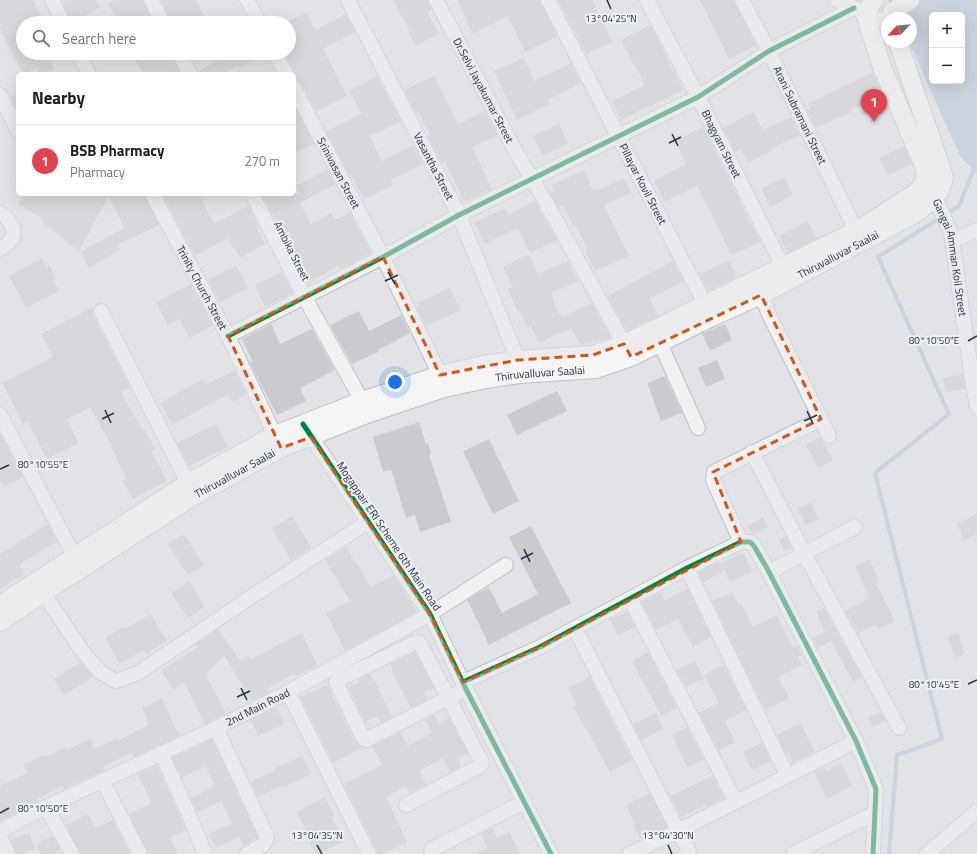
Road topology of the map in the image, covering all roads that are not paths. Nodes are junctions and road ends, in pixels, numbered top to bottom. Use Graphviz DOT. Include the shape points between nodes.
graph roads {
  1 [pos="52,0"];
  2 [pos="151,0"];
  3 [pos="247,0"];
  4 [pos="348,0"];
  5 [pos="436,0"];
  6 [pos="548,0"];
  7 [pos="646,0"];
  8 [pos="742,0"];
  9 [pos="837,0"];
  10 [pos="910,0"];
  11 [pos="864,7"];
  12 [pos="897,12"];
  13 [pos="881,14"];
  14 [pos="60,16"];
  15 [pos="159,16"];
  16 [pos="256,16"];
  17 [pos="900,48"];
  18 [pos="769,51"];
  19 [pos="82,60"];
  20 [pos="183,60"];
  21 [pos="279,60"];
  22 [pos="88,72"];
  23 [pos="189,72"];
  24 [pos="285,72"];
  25 [pos="296,92"];
  26 [pos="0,95"];
  27 [pos="698,97"];
  28 [pos="16,127"];
  29 [pos="618,138"];
  30 [pos="532,180"];
  31 [pos="153,196"];
  32 [pos="253,196"];
  33 [pos="933,198"];
  34 [pos="0,213"];
  35 [pos="459,215"];
  36 [pos="977,230"];
  37 [pos="856,231"];
  38 [pos="951,237"];
  39 [pos="0,249"];
  40 [pos="383,257"];
  41 [pos="783,267"];
  42 [pos="762,295"];
  43 [pos="304,296"];
  44 [pos="706,304"];
  45 [pos="101,310"];
  46 [pos="228,336"];
  47 [pos="660,343"];
  48 [pos="628,351"];
  49 [pos="518,360"];
  50 [pos="440,374"];
  51 [pos="362,401"];
  52 [pos="977,406"];
  53 [pos="0,415"];
  54 [pos="821,419"];
  55 [pos="698,428"];
  56 [pos="307,431"];
  57 [pos="829,436"];
  58 [pos="278,441"];
  59 [pos="752,452"];
  60 [pos="188,483"];
  61 [pos="368,522"];
  62 [pos="855,527"];
  63 [pos="741,542"];
  64 [pos="804,553"];
  65 [pos="78,562"];
  66 [pos="506,565"];
  67 [pos="687,568"];
  68 [pos="769,572"];
  69 [pos="39,587"];
  70 [pos="630,599"];
  71 [pos="0,605"];
  72 [pos="430,614"];
  73 [pos="0,622"];
  74 [pos="575,629"];
  75 [pos="465,686"];
  76 [pos="288,692"];
  77 [pos="448,699"];
  78 [pos="216,728"];
  79 [pos="899,728"];
  80 [pos="856,741"];
  81 [pos="161,753"];
  82 [pos="787,776"];
  83 [pos="102,780"];
  84 [pos="524,802"];
  85 [pos="736,802"];
  86 [pos="406,805"];
  87 [pos="46,807"];
  88 [pos="977,811"];
  89 [pos="874,813"];
  90 [pos="0,831"];
  91 [pos="678,831"];
  92 [pos="0,837"];
  93 [pos="431,850"];
  94 [pos="644,851"];
  95 [pos="8,854"];
  96 [pos="72,854"];
  97 [pos="140,854"];
  98 [pos="205,854"];
  99 [pos="247,854"];
  100 [pos="369,854"];
  101 [pos="551,854"];
  102 [pos="629,854"];
  103 [pos="690,854"];
  104 [pos="792,854"];
  105 [pos="873,854"];
  106 [pos="927,854"];
  1 -- 14 [label="street"];
  2 -- 15 [label="street"];
  3 -- 16 [label="street"];
  4 -- 35 [label="street, Vasantha Street"];
  5 -- 30 [label="street, Dr.Selvi Jayakumar Street"];
  6 -- 29 [label="street, Pillayar Kovil Street"];
  7 -- 27 [label="street, Bhagyam Street"];
  8 -- 18 [label="street, Arani Subramani Street"];
  9 -- 11 [label="street"];
  10 -- 12 [label="main road"];
  11 -- 13 [label="street"];
  11 -- 18 [label="street"];
  11 -- 33 [label="main road" via="882,67 924,166"];
  17 -- 33 [label="main road, Thiruvalluvar Saalai" via="944,177 943,184"];
  18 -- 27 [label="street"];
  18 -- 37 [label="street, Arani Subramani Street"];
  19 -- 22 [label="street"];
  20 -- 23 [label="street"];
  21 -- 24 [label="street"];
  25 -- 40 [label="street, Srinivasan Street"];
  26 -- 28 [label="street"];
  27 -- 29 [label="street"];
  27 -- 41 [label="street, Bhagyam Street"];
  29 -- 30 [label="street"];
  29 -- 44 [label="street, Pillayar Kovil Street"];
  30 -- 35 [label="street"];
  30 -- 48 [label="street, Dr.Selvi Jayakumar Street"];
  31 -- 46 [label="street, Trinity Church Street"];
  32 -- 43 [label="street, Ambika Street"];
  33 -- 37 [label="main road, Thiruvalluvar Saalai" via="905,200"];
  33 -- 38 [label="street, Gangai Amman Koil Street"];
  33 -- 42 [label="main road, Thiruvalluvar Saalai" via="913,215"];
  34 -- 39 [label="street" via="13,226 14,233 6,246"];
  35 -- 40 [label="street"];
  35 -- 49 [label="street, Vasantha Street"];
  36 -- 38 [label="street"];
  37 -- 41 [label="main road, Thiruvalluvar Saalai"];
  38 -- 52 [label="street, Gangai Amman Koil Street"];
  40 -- 43 [label="street"];
  40 -- 50 [label="street, Srinivasan Street"];
  41 -- 44 [label="main road, Thiruvalluvar Saalai"];
  42 -- 47 [label="main road, Thiruvalluvar Saalai"];
  42 -- 54 [label="street"];
  43 -- 46 [label="street"];
  43 -- 51 [label="street, Ambika Street"];
  44 -- 48 [label="main road, Thiruvalluvar Saalai"];
  45 -- 60 [label="street"];
  46 -- 58 [label="street, Trinity Church Street"];
  47 -- 48 [label="main road, Thiruvalluvar Saalai"];
  47 -- 55 [label="street"];
  48 -- 49 [label="main road, Thiruvalluvar Saalai"];
  48 -- 56 [label="main road, Thiruvalluvar Saalai" via="596,369 519,374 444,388"];
  49 -- 50 [label="main road, Thiruvalluvar Saalai"];
  50 -- 51 [label="main road, Thiruvalluvar Saalai"];
  51 -- 56 [label="main road, Thiruvalluvar Saalai"];
  53 -- 65 [label="street"];
  54 -- 57 [label="street"];
  54 -- 59 [label="street"];
  56 -- 58 [label="main road, Thiruvalluvar Saalai"];
  56 -- 61 [label="street, Mogappair ERI Scheme 6th Main Road"];
  58 -- 60 [label="main road, Thiruvalluvar Saalai"];
  58 -- 65 [label="main road, Thiruvalluvar Saalai" via="195,495"];
  59 -- 63 [label="street" via="716,470 713,476"];
  59 -- 64 [label="street"];
  60 -- 65 [label="main road, Thiruvalluvar Saalai"];
  61 -- 69 [label="street" via="138,673 116,681 100,672 82,651"];
  61 -- 72 [label="street, Mogappair ERI Scheme 6th Main Road"];
  62 -- 64 [label="street"];
  63 -- 67 [label="street"];
  63 -- 68 [label="street" via="750,542 754,546"];
  64 -- 68 [label="street"];
  64 -- 79 [label="street"];
  65 -- 69 [label="main road, Thiruvalluvar Saalai"];
  66 -- 72 [label="street, 2nd Main Road"];
  67 -- 70 [label="street"];
  67 -- 82 [label="street"];
  68 -- 80 [label="street"];
  69 -- 71 [label="main road, Thiruvalluvar Saalai"];
  69 -- 73 [label="main road, Thiruvalluvar Saalai"];
  70 -- 74 [label="street"];
  70 -- 85 [label="street"];
  72 -- 75 [label="street, Mogappair ERI Scheme 6th Main Road"];
  72 -- 76 [label="street, 2nd Main Road"];
  74 -- 75 [label="street"];
  74 -- 91 [label="street"];
  75 -- 77 [label="street"];
  75 -- 84 [label="street, Mogappair ERI Scheme 6th Main Road"];
  76 -- 78 [label="street, 2nd Main Road"];
  76 -- 100 [label="street"];
  77 -- 77 [label="street" via="366,740 336,682 418,642"];
  77 -- 86 [label="street" via="482,763"];
  78 -- 81 [label="street, 2nd Main Road"];
  78 -- 99 [label="street" via="267,837 264,844"];
  80 -- 82 [label="street"];
  80 -- 89 [label="street" via="876,788"];
  81 -- 83 [label="street, 2nd Main Road"];
  81 -- 98 [label="street"];
  82 -- 85 [label="street"];
  83 -- 87 [label="street, 2nd Main Road"];
  83 -- 97 [label="street"];
  84 -- 93 [label="street"];
  84 -- 101 [label="street, Mogappair ERI Scheme 6th Main Road"];
  85 -- 91 [label="street"];
  87 -- 90 [label="street, 2nd Main Road"];
  87 -- 96 [label="street"];
  88 -- 106 [label="street"];
  89 -- 104 [label="street"];
  89 -- 105 [label="street"];
  91 -- 94 [label="street"];
  91 -- 103 [label="street"];
  92 -- 95 [label="street"];
  94 -- 102 [label="street"];
}
